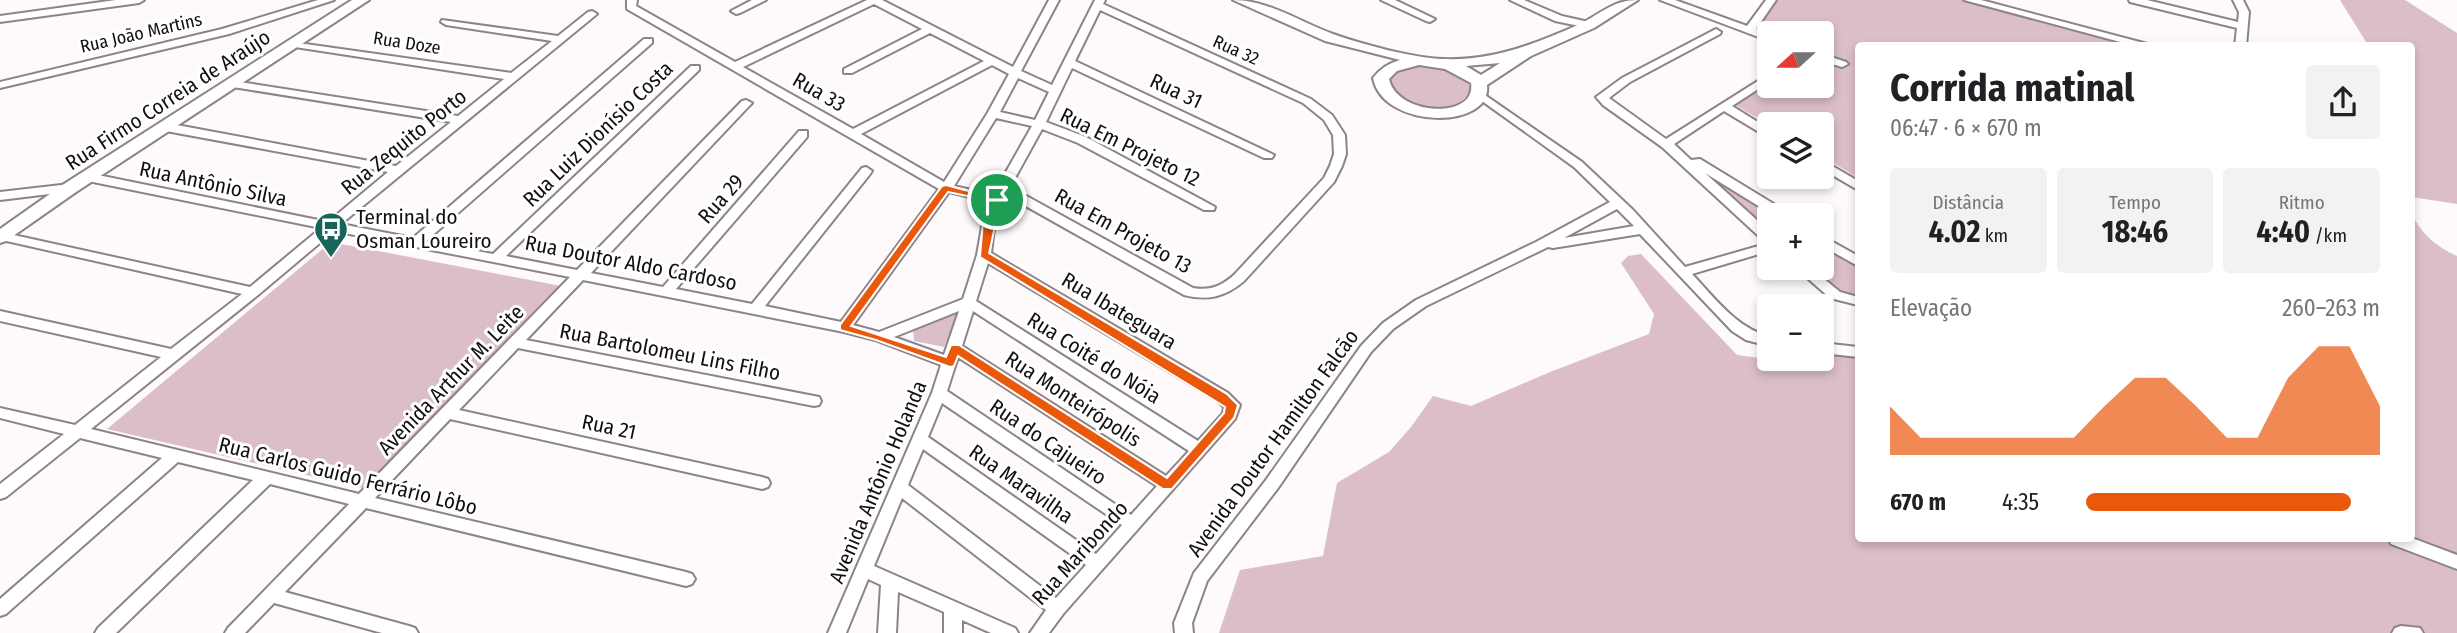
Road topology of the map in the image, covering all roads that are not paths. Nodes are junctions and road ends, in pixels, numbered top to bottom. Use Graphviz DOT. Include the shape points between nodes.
graph roads {
  1 [pos="139,0"];
  2 [pos="329,0"];
  3 [pos="361,0"];
  4 [pos="761,0"];
  5 [pos="875,0"];
  6 [pos="1054,0"];
  7 [pos="1240,0"];
  8 [pos="1386,0"];
  9 [pos="1515,0"];
  10 [pos="1631,0"];
  11 [pos="1665,0"];
  12 [pos="1771,0"];
  13 [pos="1969,0"];
  14 [pos="2134,0"];
  15 [pos="2238,0"];
  16 [pos="127,1"];
  17 [pos="631,1"];
  18 [pos="1098,3"];
  19 [pos="736,11"];
  20 [pos="592,14"];
  21 [pos="0,19"];
  22 [pos="1430,19"];
  23 [pos="1559,19"];
  24 [pos="446,22"];
  25 [pos="1589,25"];
  26 [pos="2242,26"];
  27 [pos="932,28"];
  28 [pos="1749,30"];
  29 [pos="1716,32"];
  30 [pos="1571,33"];
  31 [pos="1757,33"];
  32 [pos="1330,38"];
  33 [pos="559,39"];
  34 [pos="648,41"];
  35 [pos="2136,42"];
  36 [pos="2240,42"];
  37 [pos="295,44"];
  38 [pos="1526,53"];
  39 [pos="1418,60"];
  40 [pos="991,61"];
  41 [pos="1834,61"];
  42 [pos="1068,62"];
  43 [pos="1443,62"];
  44 [pos="1842,64"];
  45 [pos="736,66"];
  46 [pos="695,68"];
  47 [pos="848,71"];
  48 [pos="1015,73"];
  49 [pos="514,77"];
  50 [pos="1382,77"];
  51 [pos="233,84"];
  52 [pos="0,85"];
  53 [pos="1757,85"];
  54 [pos="1478,89"];
  55 [pos="1054,90"];
  56 [pos="746,103"];
  57 [pos="1723,107"];
  58 [pos="1458,113"];
  59 [pos="1501,113"];
  60 [pos="993,114"];
  61 [pos="462,120"];
  62 [pos="1038,124"];
  63 [pos="166,127"];
  64 [pos="1757,127"];
  65 [pos="803,134"];
  66 [pos="853,134"];
  67 [pos="1666,144"];
  68 [pos="1268,155"];
  69 [pos="398,170"];
  70 [pos="866,171"];
  71 [pos="1834,171"];
  72 [pos="88,177"];
  73 [pos="1855,184"];
  74 [pos="70,188"];
  75 [pos="946,188"];
  76 [pos="999,194"];
  77 [pos="0,196"];
  78 [pos="1618,203"];
  79 [pos="1762,203"];
  80 [pos="1209,207"];
  81 [pos="1757,227"];
  82 [pos="331,228"];
  83 [pos="1643,229"];
  84 [pos="1,236"];
  85 [pos="416,243"];
  86 [pos="1541,246"];
  87 [pos="1834,247"];
  88 [pos="1757,250"];
  89 [pos="984,255"];
  90 [pos="497,257"];
  91 [pos="1855,260"];
  92 [pos="1682,272"];
  93 [pos="581,275"];
  94 [pos="1817,280"];
  95 [pos="1226,289"];
  96 [pos="668,290"];
  97 [pos="253,292"];
  98 [pos="1855,300"];
  99 [pos="968,303"];
  100 [pos="755,309"];
  101 [pos="0,316"];
  102 [pos="844,327"];
  103 [pos="880,337"];
  104 [pos="1757,338"];
  105 [pos="518,343"];
  106 [pos="1834,349"];
  107 [pos="1855,352"];
  108 [pos="174,355"];
  109 [pos="952,355"];
  110 [pos="939,393"];
  111 [pos="814,401"];
  112 [pos="1232,405"];
  113 [pos="0,413"];
  114 [pos="446,413"];
  115 [pos="77,432"];
  116 [pos="920,439"];
  117 [pos="1198,449"];
  118 [pos="174,456"];
  119 [pos="266,478"];
  120 [pos="762,483"];
  121 [pos="1168,485"];
  122 [pos="900,488"];
  123 [pos="0,492"];
  124 [pos="362,502"];
  125 [pos="1134,525"];
  126 [pos="2405,542"];
  127 [pos="2457,562"];
  128 [pos="1097,564"];
  129 [pos="865,570"];
  130 [pos="686,579"];
  131 [pos="890,581"];
  132 [pos="271,595"];
  133 [pos="953,607"];
  134 [pos="0,609"];
  135 [pos="1057,609"];
  136 [pos="104,633"];
  137 [pos="234,633"];
  138 [pos="409,633"];
  139 [pos="837,633"];
  140 [pos="887,633"];
  141 [pos="953,633"];
  142 [pos="1009,633"];
  143 [pos="1039,633"];
  144 [pos="1184,633"];
  145 [pos="2401,633"];
  146 [pos="2414,633"];
  1 -- 16 [label="street"];
  2 -- 52 [label="street, Rua João Martins" via="225,32"];
  3 -- 37 [label="street, Rua Firmo Correia de Araújo"];
  4 -- 19 [label="street"];
  5 -- 27 [label="street"];
  5 -- 45 [label="street"];
  6 -- 48 [label="street"];
  7 -- 32 [label="street"];
  8 -- 22 [label="street"];
  9 -- 23 [label="street"];
  10 -- 25 [label="street"];
  11 -- 28 [label="street"];
  12 -- 28 [label="street"];
  13 -- 35 [label="street"];
  14 -- 26 [label="street"];
  15 -- 26 [label="street" via="2244,12"];
  16 -- 21 [label="street"];
  17 -- 45 [label="street, Rua 33" via="631,7"];
  18 -- 42 [label="street, Avenida Antônio Holanda"];
  18 -- 95 [label="street, Rua 32" via="1307,101 1325,113 1337,129 1343,146 1330,179"];
  20 -- 33 [label="street, Rua Zequito Porto"];
  23 -- 25 [label="street"];
  23 -- 30 [label="street"];
  24 -- 33 [label="street"];
  25 -- 30 [label="street"];
  26 -- 36 [label="street"];
  27 -- 40 [label="street"];
  27 -- 47 [label="street"];
  28 -- 31 [label="street"];
  29 -- 67 [label="street" via="1602,97"];
  30 -- 38 [label="street"];
  32 -- 39 [label="street"];
  32 -- 50 [label="street" via="1369,61"];
  33 -- 49 [label="street, Rua Zequito Porto"];
  34 -- 85 [label="street"];
  37 -- 49 [label="street, Rua Doze"];
  37 -- 51 [label="street, Rua Firmo Correia de Araújo"];
  38 -- 43 [label="street" via="1494,60"];
  38 -- 54 [label="street"];
  39 -- 43 [label="street"];
  39 -- 50 [label="street" via="1395,65"];
  40 -- 48 [label="street"];
  40 -- 66 [label="street"];
  41 -- 44 [label="street"];
  42 -- 55 [label="street, Avenida Antônio Holanda"];
  42 -- 68 [label="street, Rua 31"];
  43 -- 54 [label="street" via="1466,71"];
  45 -- 66 [label="street, Rua 33"];
  46 -- 90 [label="street, Rua Luiz Dionísio Costa"];
  48 -- 55 [label="street"];
  48 -- 60 [label="street"];
  49 -- 61 [label="street, Rua Zequito Porto"];
  50 -- 58 [label="street" via="1384,94 1407,109"];
  51 -- 61 [label="street"];
  51 -- 63 [label="street, Rua Firmo Correia de Araújo"];
  53 -- 57 [label="street"];
  54 -- 58 [label="street" via="1473,102"];
  54 -- 59 [label="street"];
  55 -- 62 [label="street, Avenida Antônio Holanda"];
  56 -- 93 [label="street, Avenida Arthur M. Leite"];
  57 -- 64 [label="street"];
  57 -- 67 [label="street"];
  58 -- 59 [label="street"];
  59 -- 78 [label="street" via="1568,155"];
  60 -- 62 [label="street, Rua Em Projeto 12"];
  60 -- 75 [label="street"];
  61 -- 69 [label="street, Rua Zequito Porto"];
  62 -- 76 [label="street, Avenida Antônio Holanda"];
  62 -- 80 [label="street, Rua Em Projeto 12" via="1082,141"];
  63 -- 69 [label="street"];
  63 -- 72 [label="street, Rua Firmo Correia de Araújo"];
  65 -- 96 [label="street, Rua 29"];
  66 -- 75 [label="street, Rua 33"];
  67 -- 79 [label="street"];
  67 -- 81 [label="street"];
  69 -- 82 [label="street, Rua Zequito Porto"];
  70 -- 100 [label="street"];
  71 -- 73 [label="street"];
  72 -- 74 [label="street, Rua Firmo Correia de Araújo"];
  72 -- 82 [label="street, Rua Antônio Silva"];
  74 -- 77 [label="street"];
  74 -- 84 [label="street, Rua Firmo Correia de Araújo"];
  75 -- 76 [label="street, Rua 33"];
  75 -- 102 [label="street"];
  76 -- 89 [label="street, Avenida Antônio Holanda"];
  76 -- 95 [label="street, Rua Em Projeto 13" via="1189,292 1201,296"];
  78 -- 83 [label="street"];
  78 -- 86 [label="street, Avenida Doutor Hamilton Falcão"];
  82 -- 85 [label="street, Rua Doutor Aldo Cardoso"];
  82 -- 97 [label="street, Rua Zequito Porto"];
  83 -- 86 [label="street, Avenida Doutor Hamilton Falcão"];
  83 -- 92 [label="street"];
  84 -- 97 [label="street"];
  85 -- 90 [label="street, Rua Doutor Aldo Cardoso"];
  86 -- 144 [label="street, Avenida Doutor Hamilton Falcão" via="1421,303 1388,326 1366,349 1200,578 1183,623"];
  87 -- 91 [label="street"];
  88 -- 92 [label="street"];
  89 -- 99 [label="street, Avenida Antônio Holanda"];
  89 -- 112 [label="street, Rua Ibateguara"];
  90 -- 93 [label="street, Rua Doutor Aldo Cardoso"];
  92 -- 104 [label="street" via="1737,328"];
  93 -- 96 [label="street, Rua Doutor Aldo Cardoso"];
  93 -- 105 [label="street, Avenida Arthur M. Leite"];
  94 -- 98 [label="street" via="1835,295"];
  96 -- 100 [label="street, Rua Doutor Aldo Cardoso"];
  97 -- 108 [label="street, Rua Zequito Porto"];
  99 -- 103 [label="street"];
  99 -- 109 [label="street, Avenida Antônio Holanda"];
  99 -- 117 [label="street, Rua Coité do Nóia"];
  100 -- 102 [label="street, Rua Doutor Aldo Cardoso"];
  101 -- 108 [label="street"];
  102 -- 103 [label="street, Rua Doutor Aldo Cardoso"];
  103 -- 109 [label="street, Rua Doutor Aldo Cardoso"];
  105 -- 111 [label="street, Rua Bartolomeu Lins Filho"];
  105 -- 114 [label="street, Avenida Arthur M. Leite"];
  106 -- 107 [label="street"];
  108 -- 115 [label="street, Rua Zequito Porto"];
  109 -- 110 [label="street, Avenida Antônio Holanda"];
  109 -- 121 [label="street, Rua Monteirópolis"];
  110 -- 116 [label="street, Avenida Antônio Holanda"];
  110 -- 125 [label="street, Rua do Cajueiro"];
  112 -- 117 [label="street, Rua Maribondo" via="1230,415"];
  113 -- 115 [label="street, Rua Carlos Guido Ferrário Lôbo"];
  114 -- 120 [label="street, Rua 21"];
  114 -- 124 [label="street, Avenida Arthur M. Leite"];
  115 -- 118 [label="street, Rua Carlos Guido Ferrário Lôbo"];
  115 -- 123 [label="street, Rua Zequito Porto"];
  116 -- 122 [label="street, Avenida Antônio Holanda"];
  116 -- 128 [label="street, Rua Maravilha"];
  117 -- 121 [label="street, Rua Maribondo"];
  118 -- 119 [label="street, Rua Carlos Guido Ferrário Lôbo"];
  118 -- 134 [label="street"];
  119 -- 124 [label="street, Rua Carlos Guido Ferrário Lôbo"];
  119 -- 136 [label="street"];
  121 -- 125 [label="street, Rua Maribondo"];
  122 -- 129 [label="street, Avenida Antônio Holanda"];
  122 -- 135 [label="street"];
  124 -- 130 [label="street, Rua Carlos Guido Ferrário Lôbo"];
  124 -- 132 [label="street, Avenida Arthur M. Leite"];
  125 -- 128 [label="street, Rua Maribondo"];
  126 -- 127 [label="street"];
  128 -- 135 [label="street, Rua Maribondo"];
  129 -- 131 [label="street"];
  129 -- 139 [label="street, Avenida Antônio Holanda"];
  131 -- 133 [label="street"];
  131 -- 140 [label="street"];
  132 -- 137 [label="street, Avenida Arthur M. Leite"];
  132 -- 138 [label="street"];
  133 -- 141 [label="street"];
  133 -- 142 [label="street"];
  135 -- 143 [label="street, Rua Maribondo"];
  145 -- 146 [label="street"];
}
